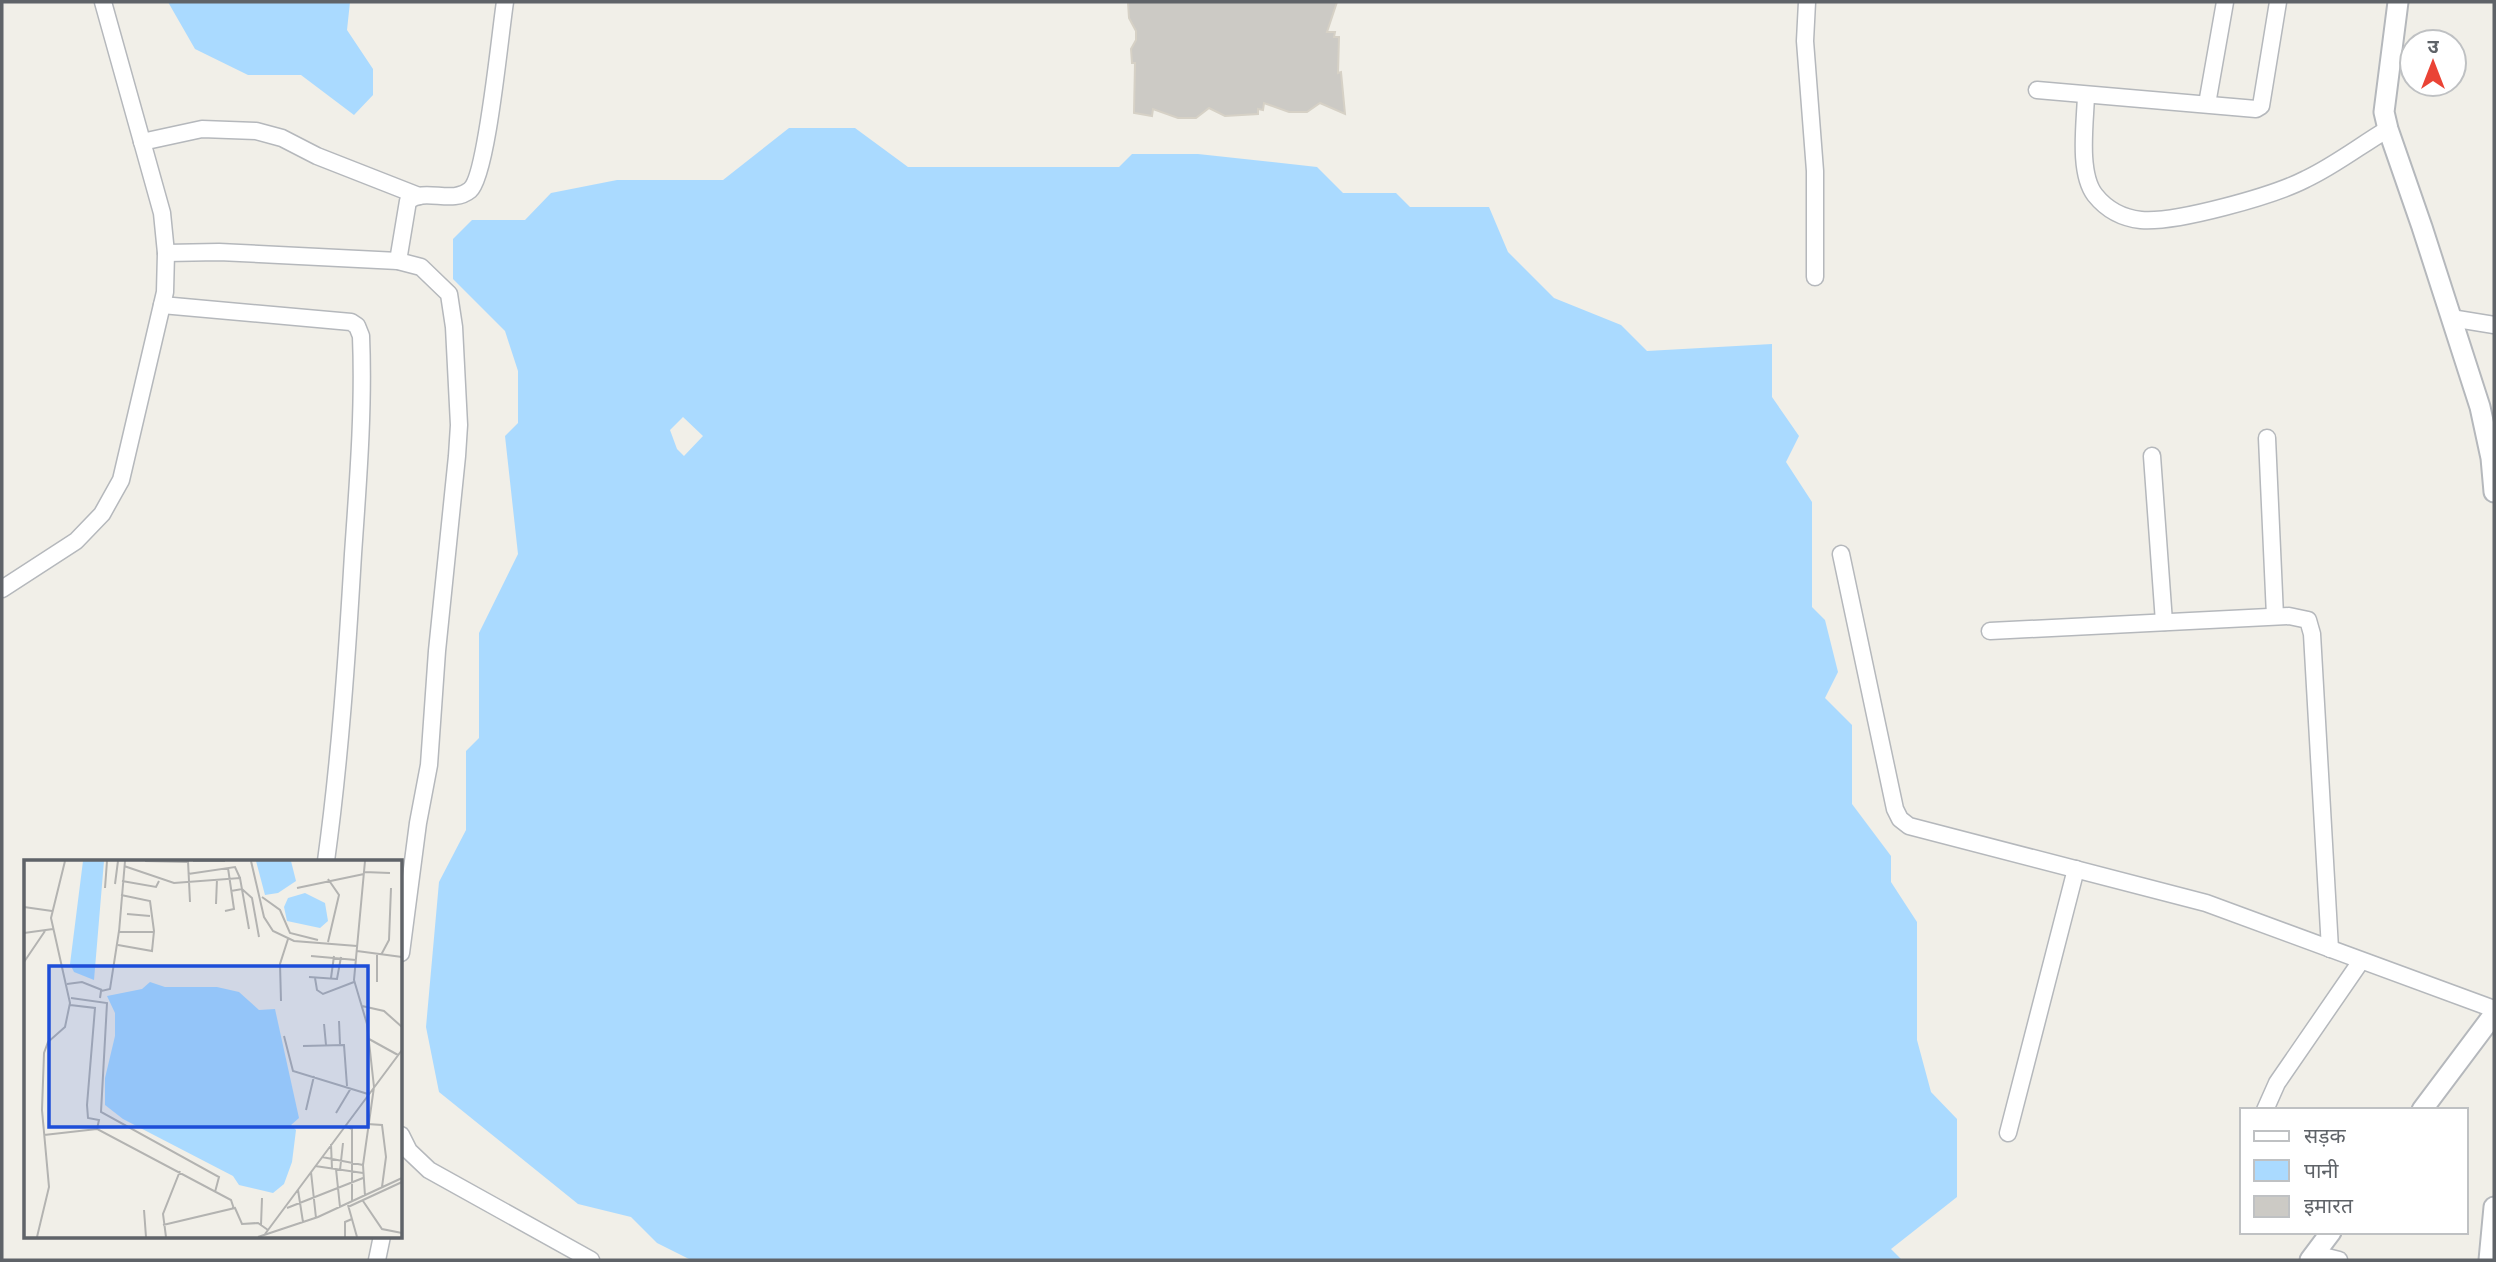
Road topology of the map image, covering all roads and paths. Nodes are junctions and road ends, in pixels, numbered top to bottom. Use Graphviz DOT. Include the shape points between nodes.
graph roads {
  1 [pos="103,2"];
  2 [pos="505,2"];
  3 [pos="1807,2"];
  4 [pos="2225,2"];
  5 [pos="2278,2"];
  6 [pos="2398,2"];
  7 [pos="2037,90"];
  8 [pos="2086,96"];
  9 [pos="2207,104"];
  10 [pos="2388,129"];
  11 [pos="142,142"];
  12 [pos="419,196"];
  13 [pos="166,253"];
  14 [pos="398,261"];
  15 [pos="1815,277"];
  16 [pos="162,305"];
  17 [pos="2451,318"];
  18 [pos="2494,325"];
  19 [pos="2267,438"];
  20 [pos="2152,456"];
  21 [pos="2494,492"];
  22 [pos="1841,554"];
  23 [pos="2,589"];
  24 [pos="2275,617"];
  25 [pos="2164,622"];
  26 [pos="1990,631"];
  27 [pos="326,860"];
  28 [pos="2076,869"];
  29 [pos="402,945"];
  30 [pos="2330,949"];
  31 [pos="2361,961"];
  32 [pos="2494,1012"];
  33 [pos="2266,1108"];
  34 [pos="2423,1108"];
  35 [pos="2008,1133"];
  36 [pos="402,1137"];
  37 [pos="2494,1208"];
  38 [pos="2329,1234"];
  39 [pos="382,1238"];
  40 [pos="2491,1248"];
  41 [pos="2312,1257"];
  42 [pos="377,1260"];
  43 [pos="591,1260"];
  44 [pos="2339,1260"];
  1 -- 11 [label="street"];
  2 -- 12 [label="street" via="476,183 459,196"];
  3 -- 15 [label="street"];
  4 -- 9 [label="street"];
  5 -- 9 [label="street" via="2261,106"];
  6 -- 10 [label="street" via="2384,112"];
  7 -- 8 [label="street"];
  8 -- 9 [label="street"];
  8 -- 10 [label="street" via="2085,172 2094,194 2116,214 2142,220 2183,216 2278,190 2306,179"];
  10 -- 17 [label="street"];
  11 -- 12 [label="street" via="202,128 256,131"];
  11 -- 13 [label="street" via="162,214"];
  12 -- 14 [label="street" via="406,205"];
  13 -- 14 [label="street" via="219,251"];
  13 -- 16 [label="street"];
  14 -- 29 [label="street" via="421,267 449,294 459,425 429,765"];
  16 -- 23 [label="street" via="121,480 102,513 76,541"];
  16 -- 27 [label="street" via="351,322 361,336 347,654"];
  17 -- 18 [label="street"];
  17 -- 21 [label="street" via="2480,407"];
  19 -- 24 [label="street"];
  20 -- 25 [label="street"];
  22 -- 28 [label="street" via="1900,819 1909,826"];
  24 -- 25 [label="street"];
  24 -- 30 [label="street" via="2308,620 2312,634"];
  25 -- 26 [label="street"];
  28 -- 30 [label="street" via="2206,904"];
  28 -- 35 [label="street"];
  30 -- 31 [label="street"];
  31 -- 32 [label="street"];
  31 -- 33 [label="street" via="2277,1083"];
  32 -- 34 [label="street"];
  36 -- 43 [label="street" via="429,1170"];
  37 -- 40 [label="street"];
  38 -- 41 [label="street"];
  39 -- 42 [label="street"];
  41 -- 44 [label="street"];
}
